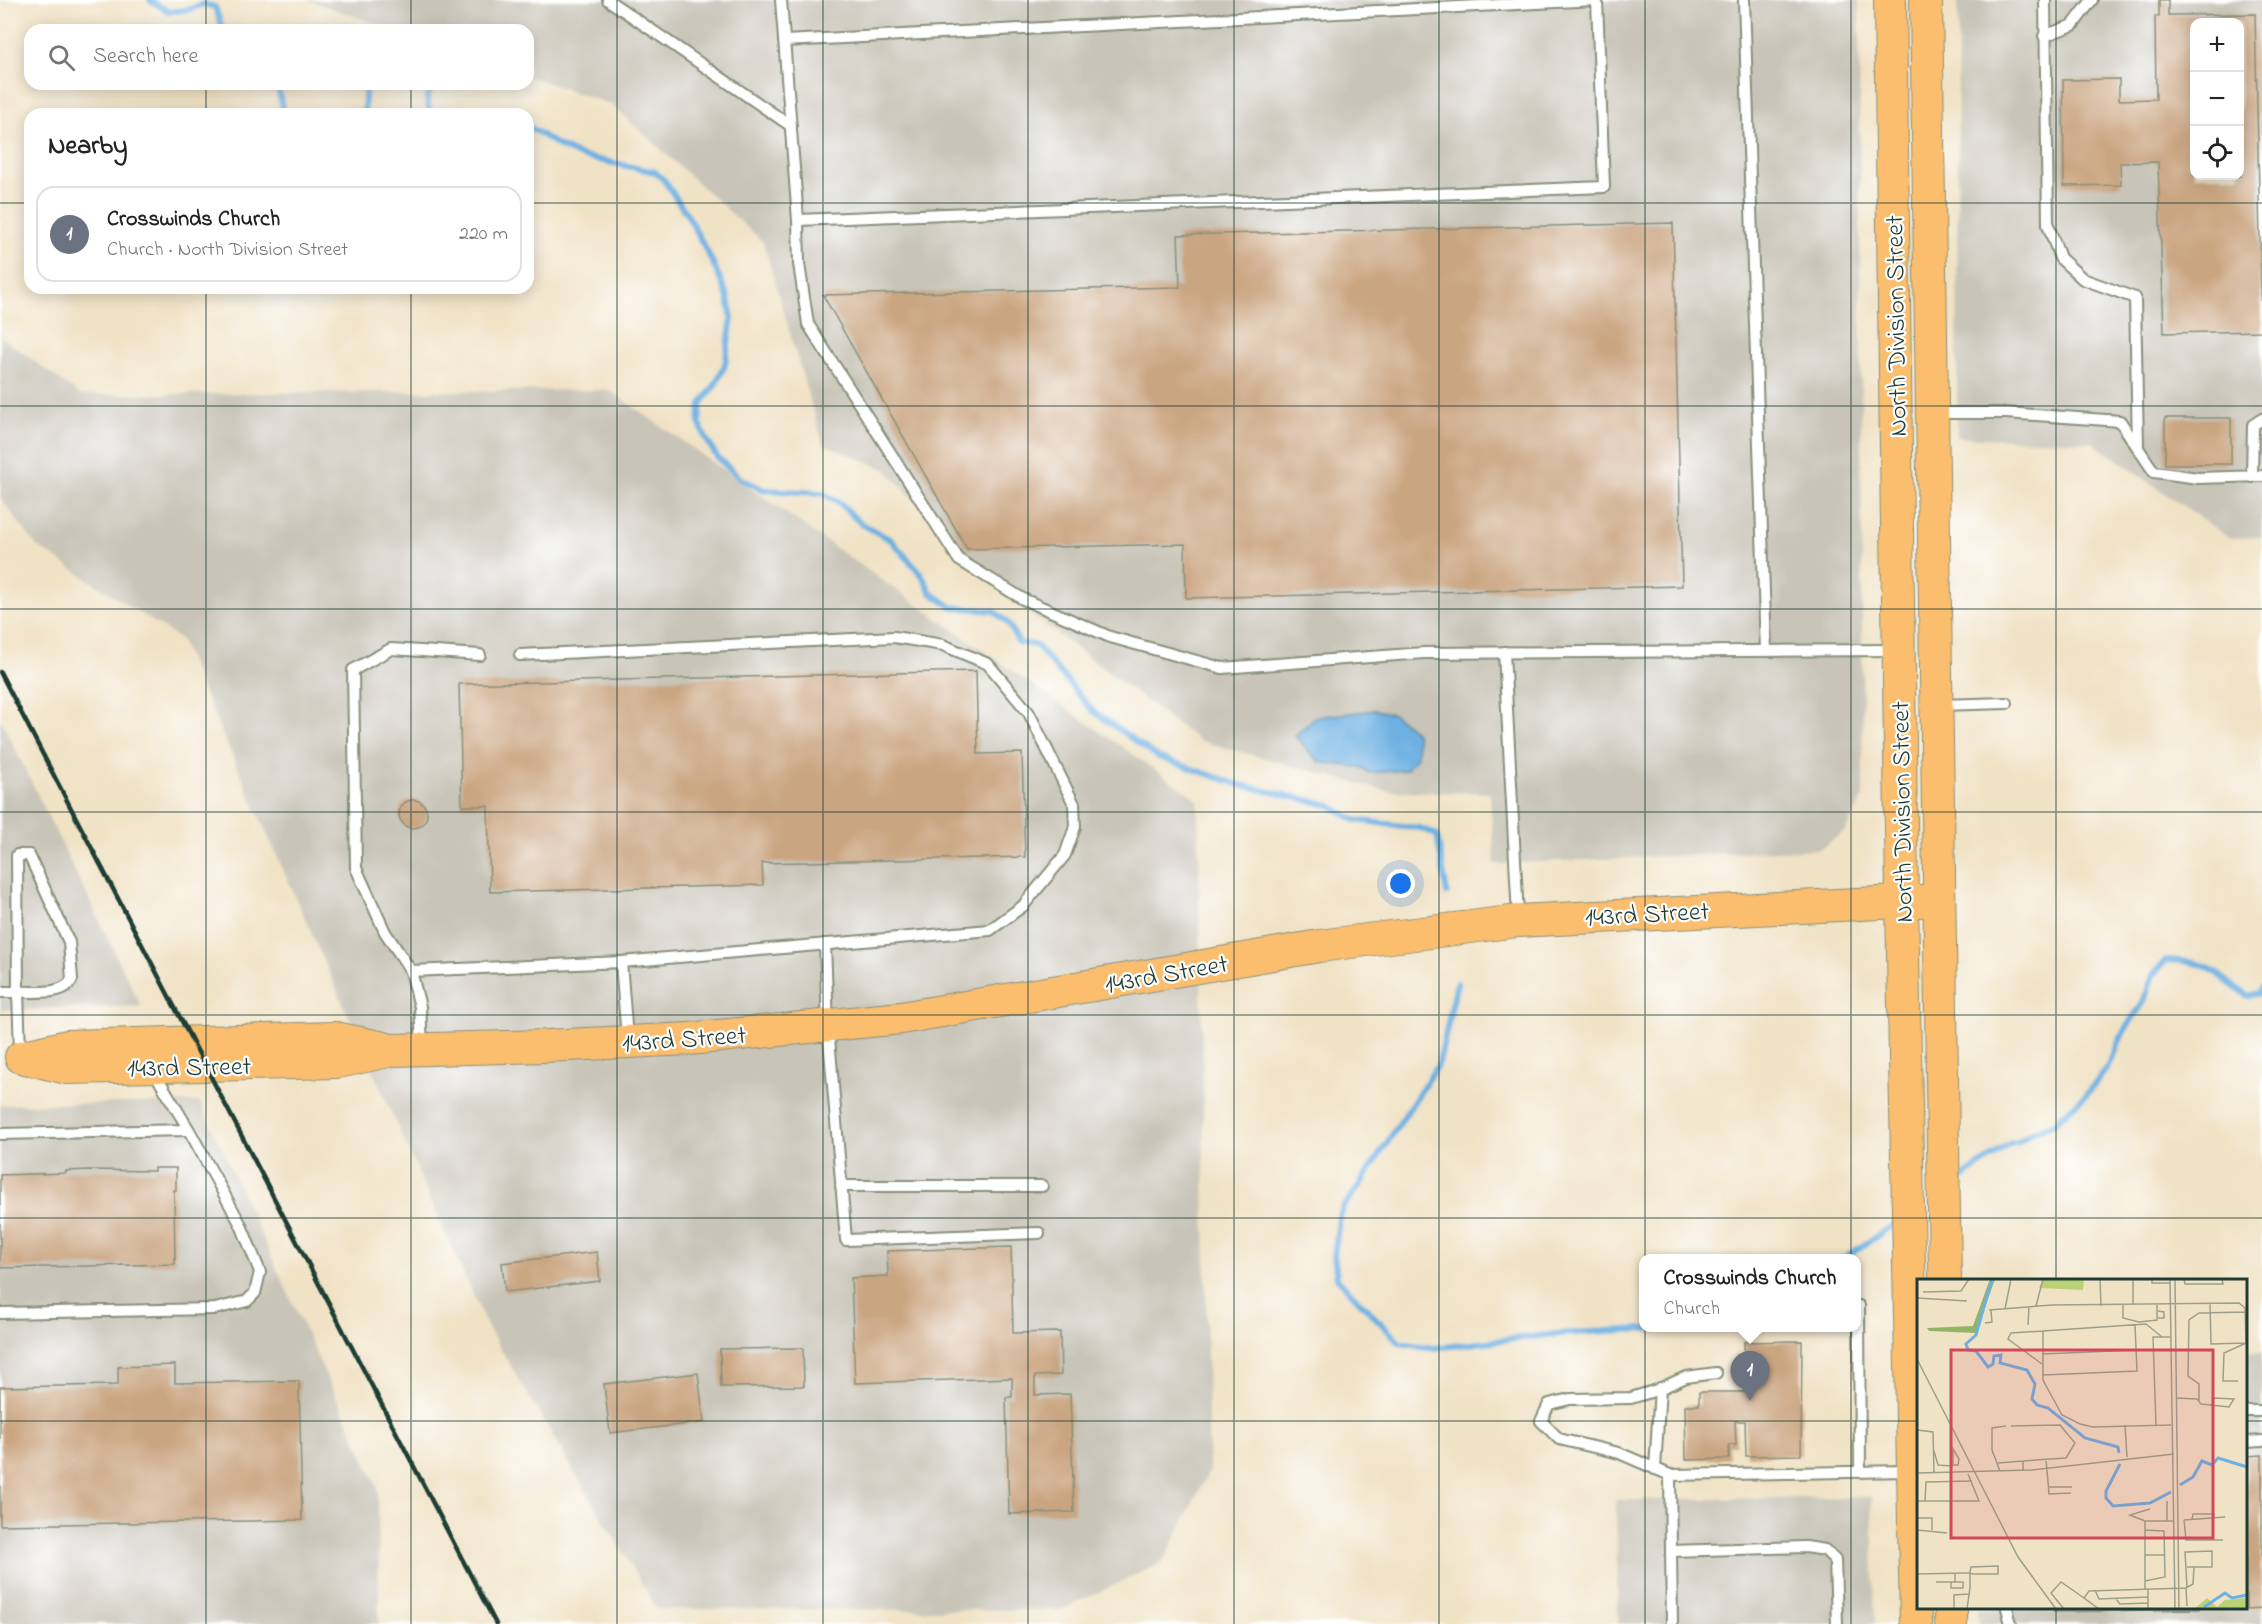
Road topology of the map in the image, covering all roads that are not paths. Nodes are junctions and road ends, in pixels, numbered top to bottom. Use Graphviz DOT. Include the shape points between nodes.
graph roads {
  1 [pos="608,0"];
  2 [pos="781,0"];
  3 [pos="1597,0"];
  4 [pos="1744,0"];
  5 [pos="1890,0"];
  6 [pos="1926,0"];
  7 [pos="2045,0"];
  8 [pos="2092,0"];
  9 [pos="2044,36"];
  10 [pos="784,41"];
  11 [pos="791,126"];
  12 [pos="798,220"];
  13 [pos="1931,414"];
  14 [pos="2262,419"];
  15 [pos="2138,447"];
  16 [pos="2257,476"];
  17 [pos="1766,651"];
  18 [pos="1900,651"];
  19 [pos="1504,652"];
  20 [pos="480,655"];
  21 [pos="520,655"];
  22 [pos="2007,703"];
  23 [pos="1936,705"];
  24 [pos="1939,900"];
  25 [pos="1902,901"];
  26 [pos="1518,921"];
  27 [pos="825,944"];
  28 [pos="621,962"];
  29 [pos="411,971"];
  30 [pos="0,992"];
  31 [pos="18,992"];
  32 [pos="828,1026"];
  33 [pos="627,1042"];
  34 [pos="407,1049"];
  35 [pos="10,1057"];
  36 [pos="151,1066"];
  37 [pos="189,1130"];
  38 [pos="0,1134"];
  39 [pos="841,1186"];
  40 [pos="1042,1186"];
  41 [pos="1039,1233"];
  42 [pos="1945,1279"];
  43 [pos="0,1313"];
  44 [pos="1859,1332"];
  45 [pos="1716,1373"];
  46 [pos="1660,1388"];
  47 [pos="2262,1441"];
  48 [pos="2247,1442"];
  49 [pos="1655,1468"];
  50 [pos="1916,1471"];
  51 [pos="1860,1472"];
  52 [pos="1670,1475"];
  53 [pos="1671,1551"];
  54 [pos="2007,1609"];
  55 [pos="1671,1624"];
  56 [pos="1837,1624"];
  57 [pos="1916,1624"];
  58 [pos="2011,1624"];
  1 -- 11 [label="lane"];
  2 -- 10 [label="lane"];
  3 -- 10 [label="lane"];
  3 -- 12 [label="lane" via="1604,187"];
  4 -- 17 [label="lane"];
  5 -- 18 [label="main road, North Division Street"];
  6 -- 13 [label="main road, North Division Street"];
  7 -- 9 [label="lane"];
  8 -- 9 [label="lane" via="2073,25"];
  9 -- 15 [label="lane" via="2048,225 2060,258 2083,279 2135,298"];
  10 -- 11 [label="lane"];
  11 -- 12 [label="lane"];
  12 -- 19 [label="lane" via="799,264 808,324 959,560 1023,599 1110,637 1222,668 1424,653"];
  13 -- 15 [label="lane" via="2006,413 2120,421"];
  13 -- 23 [label="main road, North Division Street"];
  14 -- 16 [label="lane" via="2253,424"];
  15 -- 16 [label="lane" via="2154,472 2198,478"];
  17 -- 18 [label="lane"];
  17 -- 19 [label="lane"];
  18 -- 25 [label="main road, North Division Street"];
  19 -- 26 [label="lane"];
  20 -- 29 [label="lane" via="391,649 353,670 356,868 386,932"];
  21 -- 27 [label="lane" via="894,637 943,645 988,664 1029,713 1074,804 1075,827 1065,855 1023,906 990,930"];
  22 -- 23 [label="lane"];
  23 -- 24 [label="main road, North Division Street"];
  24 -- 25 [label="main road, 143rd Street"];
  24 -- 42 [label="main road, North Division Street"];
  25 -- 26 [label="main road, 143rd Street"];
  25 -- 50 [label="main road, North Division Street"];
  26 -- 32 [label="main road, 143rd Street" via="1319,946 958,1008"];
  27 -- 28 [label="lane"];
  27 -- 32 [label="lane"];
  28 -- 29 [label="lane"];
  28 -- 33 [label="lane"];
  29 -- 34 [label="lane" via="420,1007"];
  30 -- 31 [label="lane"];
  31 -- 31 [label="lane" via="17,855 29,855 69,942 72,979 62,990"];
  31 -- 35 [label="lane"];
  32 -- 33 [label="main road, 143rd Street"];
  32 -- 39 [label="lane"];
  33 -- 34 [label="main road, 143rd Street"];
  34 -- 35 [label="main road, 143rd Street" via="334,1038 67,1046"];
  34 -- 36 [label="main road, 143rd Street" via="338,1062"];
  35 -- 36 [label="main road, 143rd Street" via="67,1068"];
  36 -- 37 [label="lane"];
  37 -- 38 [label="lane"];
  37 -- 43 [label="lane" via="241,1225 260,1272 255,1293 247,1301 215,1309"];
  39 -- 40 [label="lane"];
  39 -- 41 [label="lane" via="846,1240"];
  44 -- 51 [label="lane"];
  45 -- 46 [label="lane" via="1686,1377"];
  46 -- 49 [label="lane"];
  46 -- 49 [label="lane" via="1630,1398 1570,1399 1549,1404 1542,1421 1559,1439 1619,1453"];
  47 -- 48 [label="lane"];
  49 -- 52 [label="lane"];
  50 -- 51 [label="lane"];
  50 -- 57 [label="main road, North Division Street"];
  51 -- 52 [label="lane"];
  52 -- 53 [label="lane"];
  53 -- 55 [label="lane"];
  53 -- 56 [label="lane" via="1806,1547 1825,1550 1835,1560"];
  54 -- 58 [label="lane"];
}
